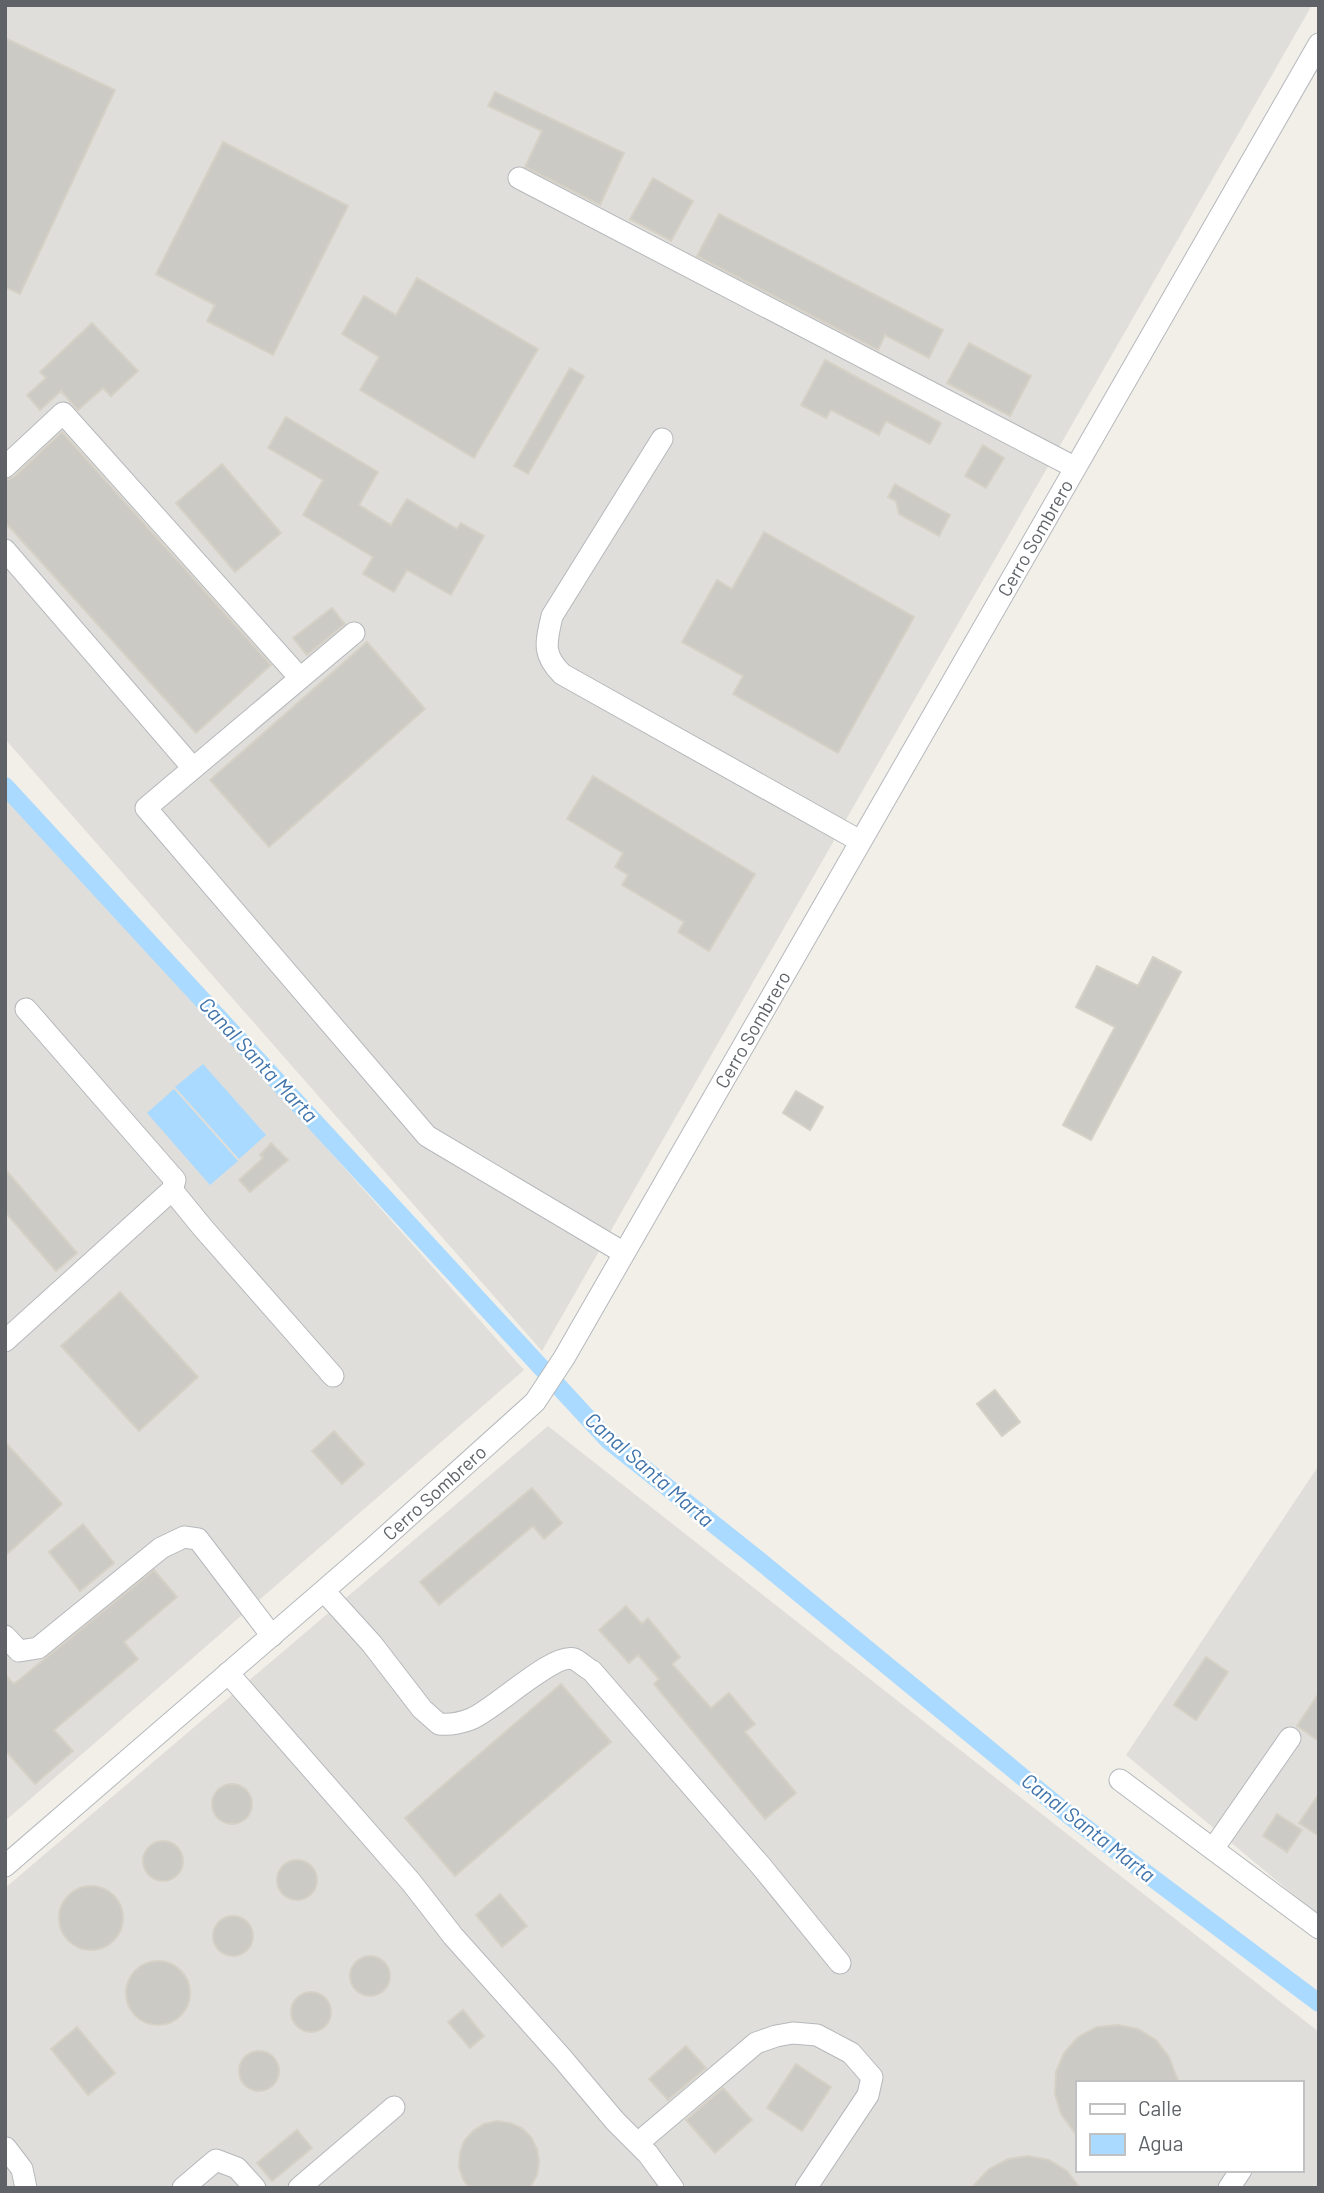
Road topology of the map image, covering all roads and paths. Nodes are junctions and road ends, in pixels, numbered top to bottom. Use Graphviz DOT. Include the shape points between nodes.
graph roads {
  1 [pos="1319,44"];
  2 [pos="519,178"];
  3 [pos="662,439"];
  4 [pos="5,467"];
  5 [pos="1074,467"];
  6 [pos="5,550"];
  7 [pos="354,633"];
  8 [pos="300,678"];
  9 [pos="193,768"];
  10 [pos="860,841"];
  11 [pos="26,1009"];
  12 [pos="172,1190"];
  13 [pos="624,1253"];
  14 [pos="5,1341"];
  15 [pos="333,1376"];
  16 [pos="324,1591"];
  17 [pos="5,1636"];
  18 [pos="272,1636"];
  19 [pos="229,1673"];
  20 [pos="1290,1738"];
  21 [pos="1120,1780"];
  22 [pos="1213,1849"];
  23 [pos="5,1866"];
  24 [pos="1319,1928"];
  25 [pos="840,1963"];
  26 [pos="394,2107"];
  27 [pos="638,2143"];
  28 [pos="6,2148"];
  29 [pos="1240,2172"];
  30 [pos="26,2188"];
  31 [pos="183,2188"];
  32 [pos="255,2188"];
  33 [pos="299,2188"];
  34 [pos="673,2188"];
  35 [pos="806,2188"];
  36 [pos="1229,2188"];
  1 -- 5 [label="street, Cerro Sombrero"];
  2 -- 5 [label="street"];
  3 -- 10 [label="street" via="552,617 547,653 551,663 562,674"];
  4 -- 8 [label="street" via="63,413"];
  5 -- 10 [label="street, Cerro Sombrero"];
  6 -- 9 [label="street"];
  7 -- 8 [label="street"];
  8 -- 9 [label="street"];
  9 -- 13 [label="street" via="146,808 427,1136"];
  10 -- 13 [label="street, Cerro Sombrero"];
  11 -- 12 [label="street" via="175,1180"];
  12 -- 14 [label="street"];
  12 -- 15 [label="street"];
  13 -- 16 [label="street, Cerro Sombrero" via="535,1402"];
  16 -- 18 [label="street, Cerro Sombrero"];
  16 -- 25 [label="street" via="439,1724 473,1719 563,1659 574,1659 592,1671"];
  17 -- 18 [label="street" via="19,1651 38,1648 160,1548 184,1537 198,1539"];
  18 -- 19 [label="street, Cerro Sombrero"];
  19 -- 23 [label="street, Cerro Sombrero"];
  19 -- 27 [label="street" via="453,1936"];
  20 -- 22 [label="street"];
  21 -- 22 [label="street"];
  22 -- 24 [label="street"];
  26 -- 33 [label="street"];
  27 -- 34 [label="street"];
  27 -- 35 [label="street" via="756,2043 793,2033 817,2035 851,2053 873,2077 868,2095"];
  28 -- 30 [label="street" via="22,2169"];
  29 -- 36 [label="street"];
  31 -- 32 [label="street" via="216,2160 237,2168"];
}
